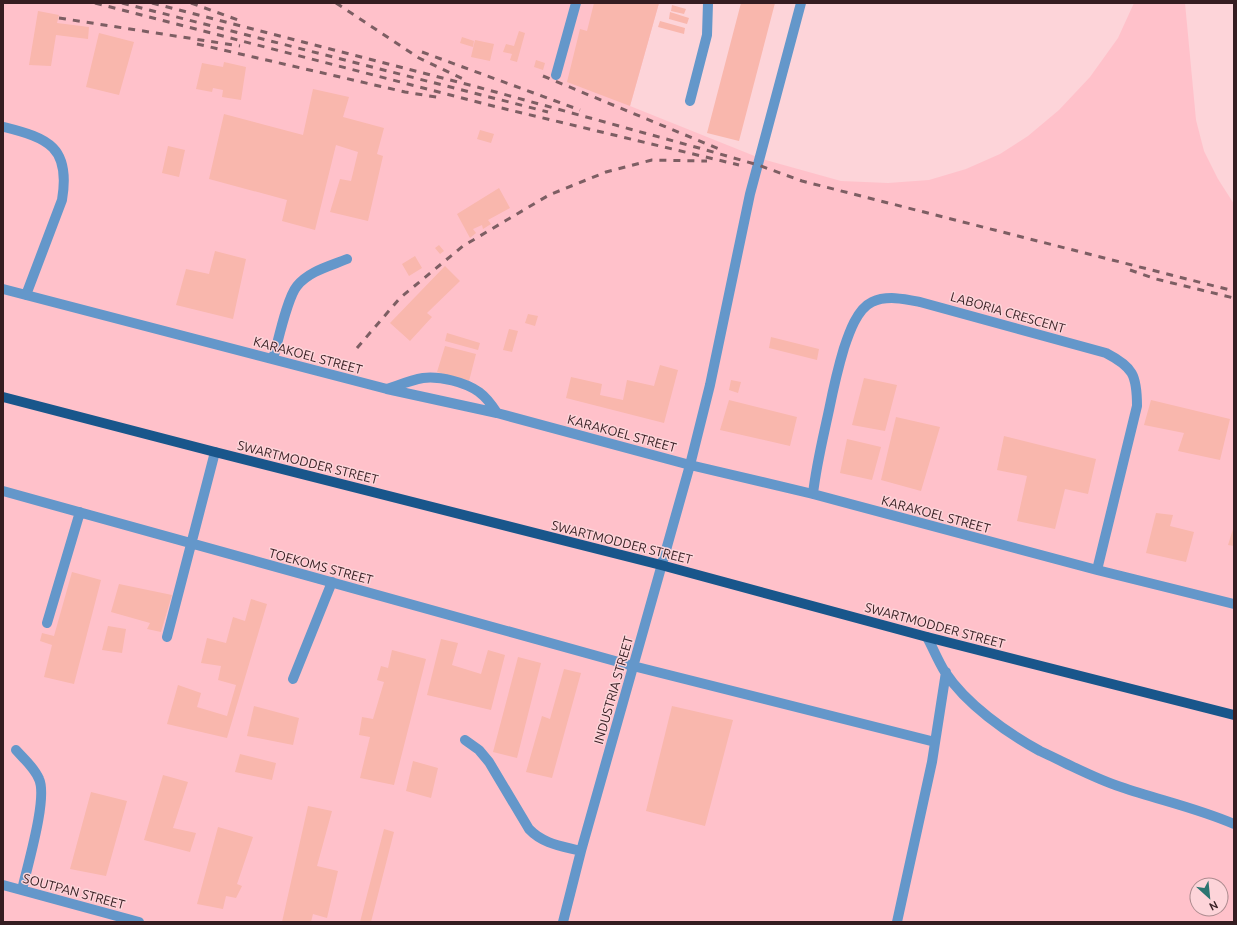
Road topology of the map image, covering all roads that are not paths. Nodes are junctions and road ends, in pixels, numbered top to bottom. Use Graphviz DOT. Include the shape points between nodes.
graph roads {
  1 [pos="576,3"];
  2 [pos="708,3"];
  3 [pos="801,3"];
  4 [pos="556,75"];
  5 [pos="690,101"];
  6 [pos="4,127"];
  7 [pos="346,259"];
  8 [pos="3,289"];
  9 [pos="26,295"];
  10 [pos="273,360"];
  11 [pos="387,389"];
  12 [pos="3,397"];
  13 [pos="497,413"];
  14 [pos="215,452"];
  15 [pos="690,465"];
  16 [pos="3,491"];
  17 [pos="813,494"];
  18 [pos="80,512"];
  19 [pos="192,544"];
  20 [pos="661,565"];
  21 [pos="1097,570"];
  22 [pos="332,582"];
  23 [pos="1234,604"];
  24 [pos="47,623"];
  25 [pos="167,637"];
  26 [pos="927,637"];
  27 [pos="633,666"];
  28 [pos="946,672"];
  29 [pos="293,679"];
  30 [pos="1234,715"];
  31 [pos="465,740"];
  32 [pos="935,742"];
  33 [pos="16,750"];
  34 [pos="1234,824"];
  35 [pos="581,851"];
  36 [pos="3,885"];
  37 [pos="22,890"];
  38 [pos="139,922"];
  39 [pos="563,922"];
  40 [pos="897,922"];
  1 -- 4 [label="street"];
  2 -- 5 [label="street" via="707,35"];
  3 -- 15 [label="street, INDUSTRIA STREET" via="750,194 710,385"];
  6 -- 9 [label="street" via="32,134 46,141 59,156 64,175 62,200"];
  7 -- 10 [label="street" via="313,274 297,286 291,297"];
  8 -- 9 [label="street, KARAKOEL STREET"];
  9 -- 10 [label="street, KARAKOEL STREET"];
  10 -- 11 [label="street, KARAKOEL STREET"];
  11 -- 13 [label="street, KARAKOEL STREET"];
  11 -- 13 [label="street" via="422,378 450,380 478,391"];
  12 -- 14 [label="main road, SWARTMODDER STREET"];
  13 -- 15 [label="street, KARAKOEL STREET"];
  14 -- 19 [label="street"];
  14 -- 20 [label="main road, SWARTMODDER STREET"];
  15 -- 17 [label="street, KARAKOEL STREET"];
  15 -- 20 [label="street, INDUSTRIA STREET"];
  16 -- 18 [label="street, TOEKOMS STREET"];
  17 -- 21 [label="street, KARAKOEL STREET"];
  17 -- 21 [label="street, LABORIA CRESCENT" via="840,362 858,316 868,304 882,299 920,302 1106,353 1121,361 1130,370 1135,381 1137,406"];
  18 -- 19 [label="street, TOEKOMS STREET"];
  18 -- 24 [label="street"];
  19 -- 22 [label="street, TOEKOMS STREET"];
  19 -- 25 [label="street"];
  20 -- 26 [label="main road, SWARTMODDER STREET"];
  20 -- 27 [label="street, INDUSTRIA STREET"];
  21 -- 23 [label="street, KARAKOEL STREET"];
  22 -- 27 [label="street, TOEKOMS STREET"];
  22 -- 29 [label="street"];
  26 -- 28 [label="street"];
  26 -- 30 [label="main road, SWARTMODDER STREET"];
  27 -- 32 [label="street, TOEKOMS STREET"];
  27 -- 35 [label="street, INDUSTRIA STREET"];
  28 -- 32 [label="street"];
  28 -- 34 [label="street" via="991,719 1041,752 1121,787"];
  31 -- 35 [label="street" via="479,750 489,762 529,829 536,836"];
  32 -- 40 [label="street"];
  33 -- 37 [label="street" via="33,768 40,779 42,789 40,810"];
  35 -- 39 [label="street, INDUSTRIA STREET"];
  36 -- 37 [label="street, SOUTPAN STREET"];
  37 -- 38 [label="street, SOUTPAN STREET"];
}
